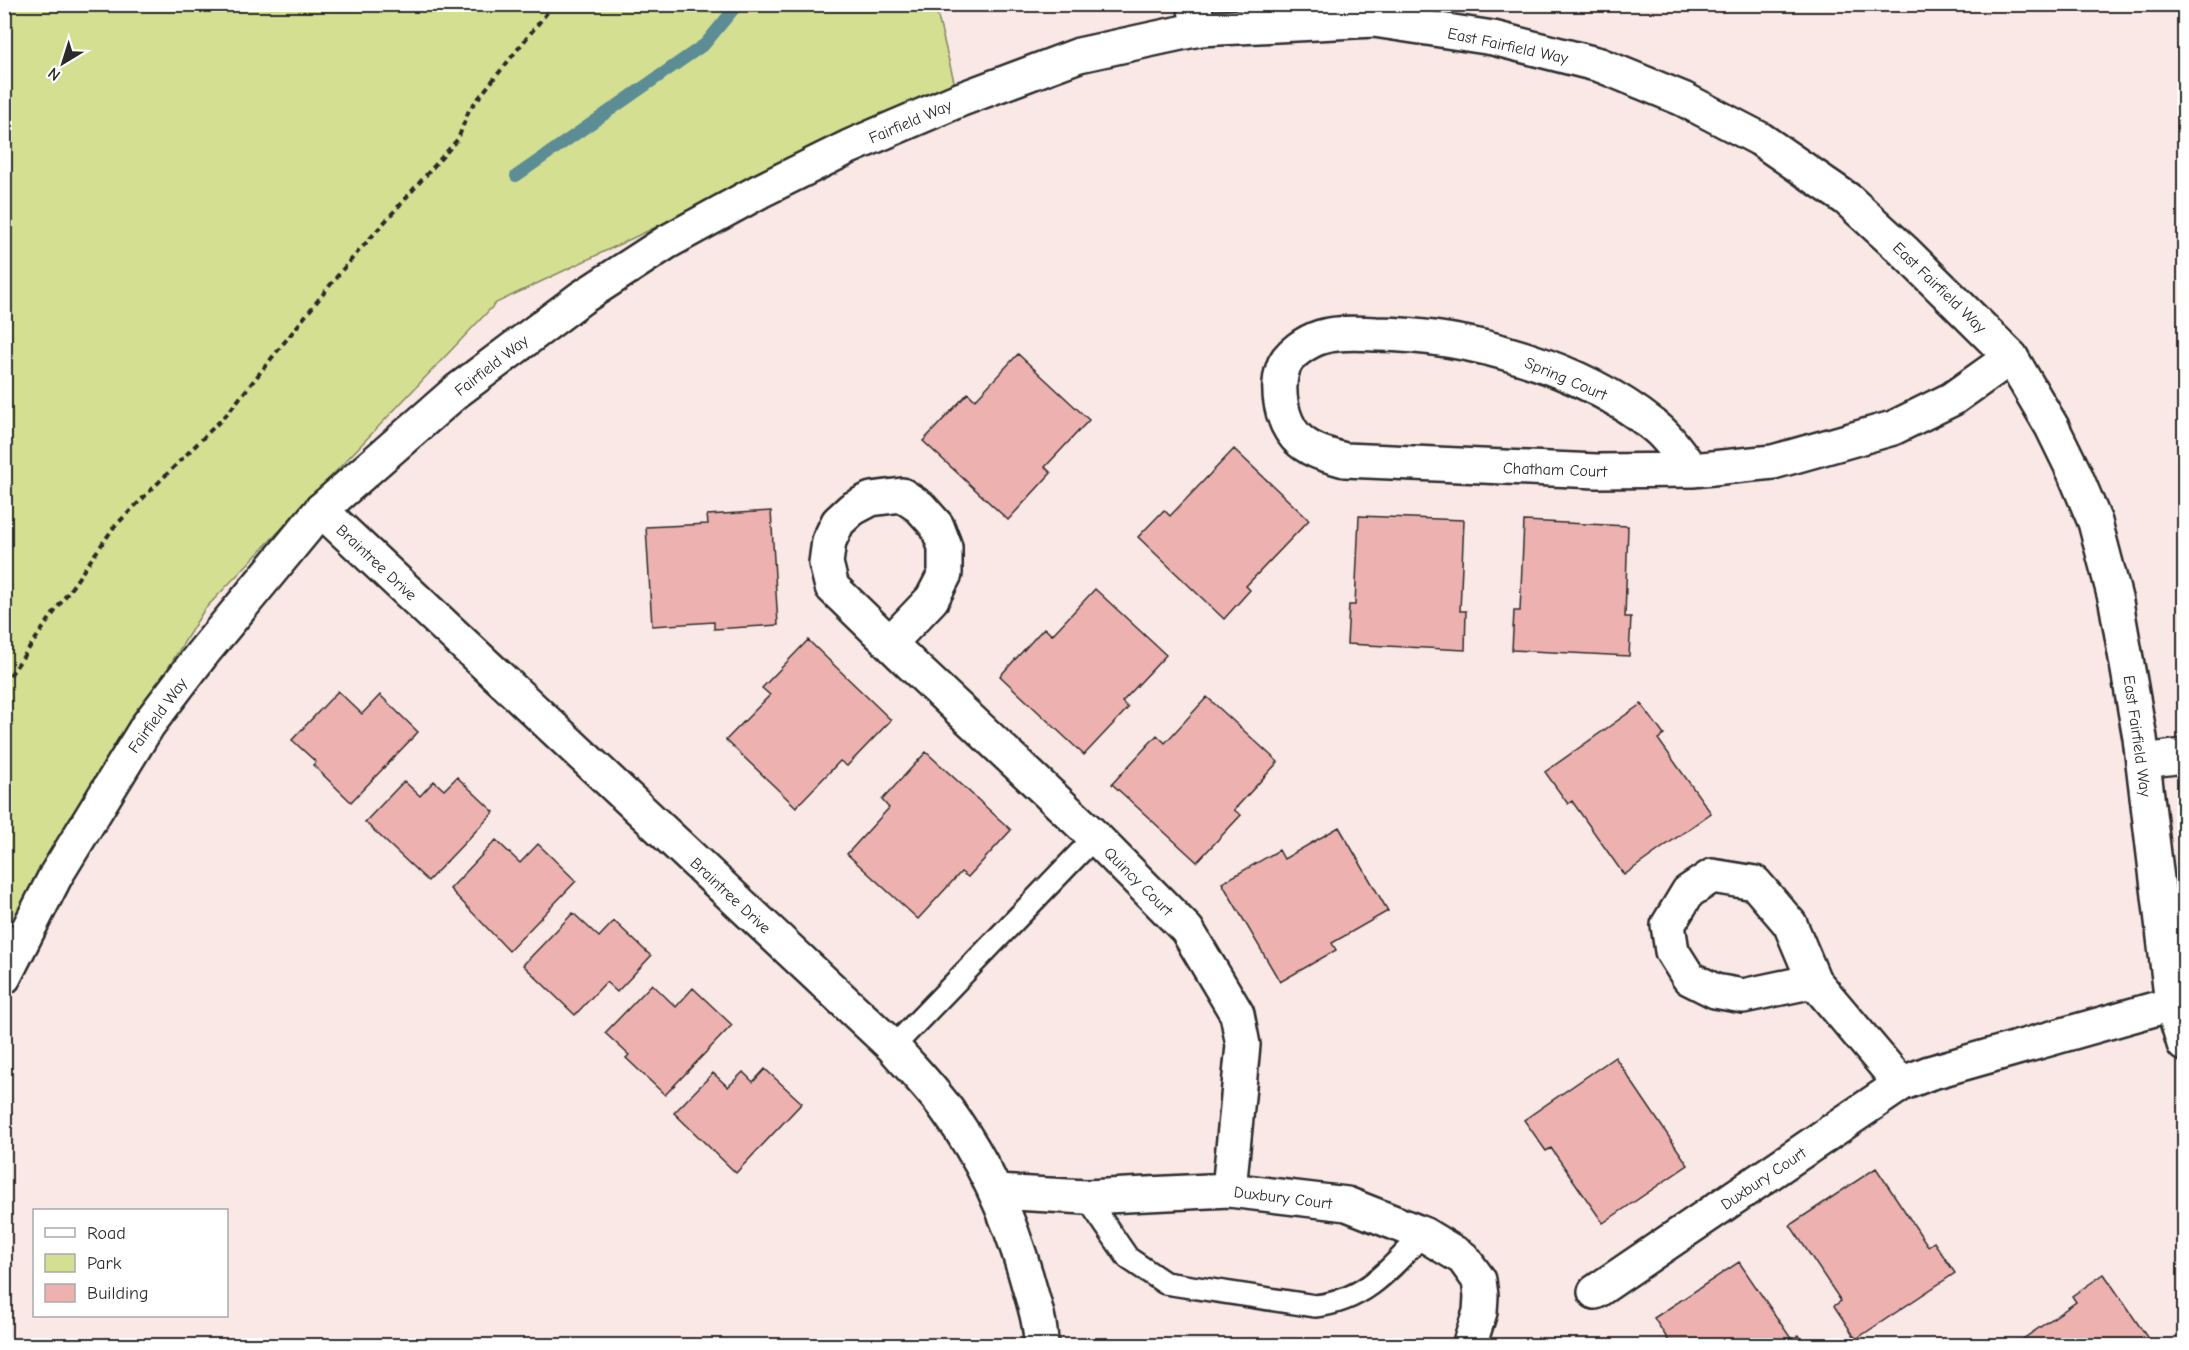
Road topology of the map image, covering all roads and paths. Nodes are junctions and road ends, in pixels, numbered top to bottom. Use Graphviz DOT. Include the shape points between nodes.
graph roads {
  1 [pos="554,4"];
  2 [pos="1196,17"];
  3 [pos="1414,334"];
  4 [pos="2011,357"];
  5 [pos="1692,470"];
  6 [pos="321,510"];
  7 [pos="891,644"];
  8 [pos="4,684"];
  9 [pos="2184,756"];
  10 [pos="2143,761"];
  11 [pos="1095,837"];
  12 [pos="4,977"];
  13 [pos="1814,981"];
  14 [pos="2172,1004"];
  15 [pos="2184,1044"];
  16 [pos="893,1047"];
  17 [pos="1900,1084"];
  18 [pos="1229,1190"];
  19 [pos="996,1192"];
  20 [pos="1086,1197"];
  21 [pos="1424,1234"];
  22 [pos="1595,1292"];
  23 [pos="1041,1346"];
  24 [pos="1469,1346"];
  1 -- 8 [label="path" via="469,110 458,139 343,270 226,414 114,528"];
  2 -- 4 [label="street, East Fairfield Way" via="1374,20 1492,38 1631,76 1760,139 1847,199"];
  2 -- 6 [label="street, Fairfield Way" via="1079,55 849,147 667,242 504,352"];
  3 -- 5 [label="street, Spring Court" via="1481,346 1550,368 1612,397 1655,426"];
  3 -- 5 [label="street, Chatham Court" via="1321,337 1299,349 1283,366 1280,389 1283,415 1296,436 1315,451 1345,460 1597,471"];
  4 -- 5 [label="street, Chatham Court" via="1952,399 1893,428 1773,462"];
  4 -- 10 [label="street, East Fairfield Way" via="2052,427 2095,522 2116,602"];
  6 -- 12 [label="street, Fairfield Way" via="148,725 56,875"];
  6 -- 16 [label="street, Braintree Drive"];
  7 -- 11 [label="street, Quincy Court"];
  9 -- 10 [label="street"];
  10 -- 14 [label="street, East Fairfield Way"];
  11 -- 16 [label="lane"];
  11 -- 18 [label="street, Quincy Court" via="1187,930 1237,1014 1243,1045"];
  13 -- 13 [label="street" via="1790,924 1755,884 1712,876 1688,892 1668,925 1672,951 1689,978 1715,991 1743,996"];
  13 -- 17 [label="street"];
  14 -- 15 [label="street, East Fairfield Way"];
  14 -- 17 [label="street, Duxbury Court"];
  16 -- 19 [label="street, Braintree Drive" via="947,1109"];
  17 -- 22 [label="street, Duxbury Court"];
  18 -- 20 [label="street, Duxbury Court"];
  18 -- 21 [label="street, Duxbury Court" via="1347,1204"];
  19 -- 20 [label="street, Duxbury Court"];
  19 -- 23 [label="street, Braintree Drive" via="1023,1267 1041,1329"];
  20 -- 21 [label="lane" via="1128,1258 1165,1283 1315,1306 1335,1304 1374,1284"];
  21 -- 24 [label="street, Duxbury Court" via="1463,1258 1479,1280 1480,1312"];
}
